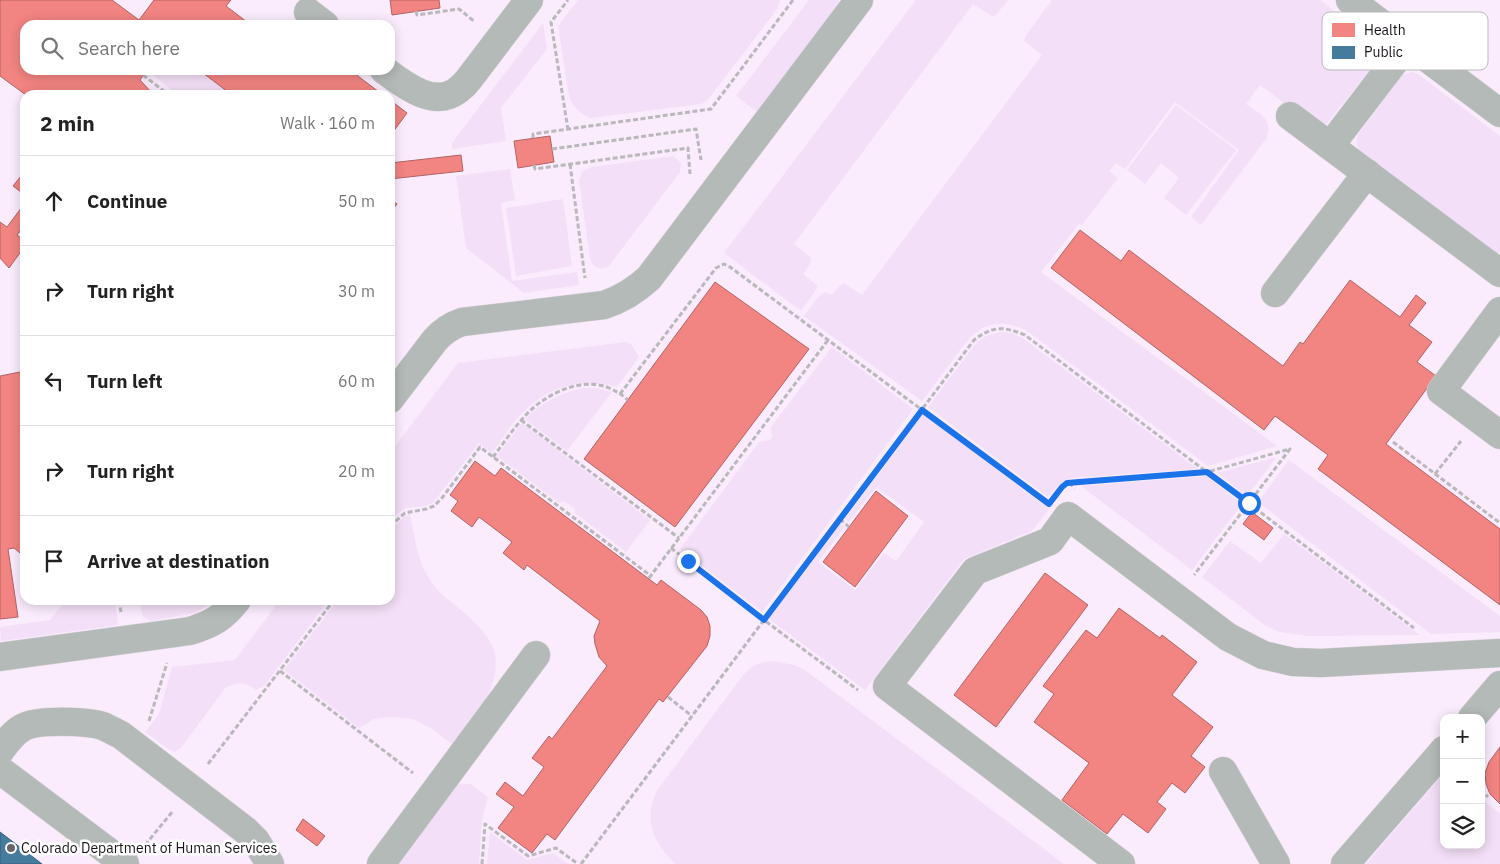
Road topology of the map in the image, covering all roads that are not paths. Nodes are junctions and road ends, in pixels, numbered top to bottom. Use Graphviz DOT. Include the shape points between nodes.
graph roads {
  1 [pos="528,0"];
  2 [pos="859,0"];
  3 [pos="1350,0"];
  4 [pos="1366,12"];
  5 [pos="1388,70"];
  6 [pos="1443,70"];
  7 [pos="391,75"];
  8 [pos="1500,113"];
  9 [pos="1290,116"];
  10 [pos="1330,146"];
  11 [pos="1367,173"];
  12 [pos="1500,273"];
  13 [pos="1276,293"];
  14 [pos="1500,312"];
  15 [pos="395,392"];
  16 [pos="1500,435"];
  17 [pos="233,605"];
  18 [pos="1500,653"];
  19 [pos="536,655"];
  20 [pos="0,657"];
  21 [pos="1500,685"];
  22 [pos="1475,714"];
  23 [pos="0,751"];
  24 [pos="1440,755"];
  25 [pos="0,770"];
  26 [pos="1223,771"];
  27 [pos="125,864"];
  28 [pos="270,864"];
  29 [pos="381,864"];
  30 [pos="1122,864"];
  31 [pos="1276,864"];
  32 [pos="1345,864"];
  1 -- 7 [label="lane" via="469,79 449,96 418,93"];
  2 -- 15 [label="lane" via="649,278 635,291 604,305 462,322 452,326 435,340"];
  3 -- 4 [label="lane"];
  5 -- 10 [label="lane"];
  6 -- 8 [label="lane"];
  9 -- 10 [label="lane"];
  10 -- 11 [label="lane"];
  11 -- 12 [label="lane"];
  11 -- 13 [label="lane"];
  14 -- 16 [label="lane" via="1441,390"];
  17 -- 20 [label="lane" via="222,618 207,626"];
  18 -- 30 [label="lane" via="1322,664 1263,655 1228,637 1068,516 1050,541 975,571 887,686"];
  19 -- 29 [label="lane"];
  21 -- 22 [label="lane"];
  23 -- 28 [label="lane" via="22,728 37,722 102,726 121,735 245,830"];
  24 -- 32 [label="lane"];
  25 -- 27 [label="lane"];
  26 -- 31 [label="lane"];
}
